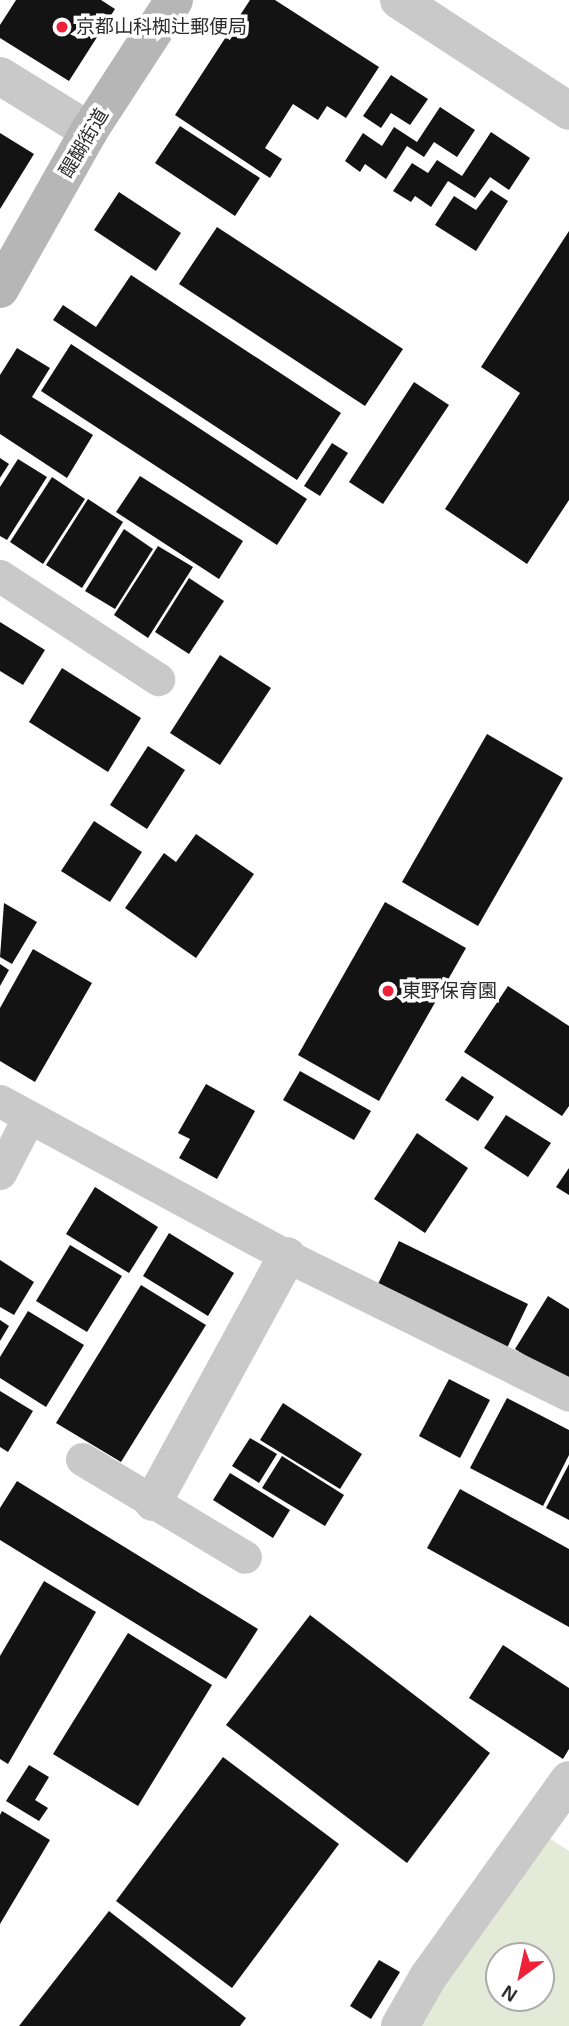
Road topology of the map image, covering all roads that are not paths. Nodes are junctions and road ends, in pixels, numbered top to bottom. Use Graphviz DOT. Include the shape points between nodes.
graph roads {
  1 [pos="174,0"];
  2 [pos="399,0"];
  3 [pos="0,76"];
  4 [pos="569,111"];
  5 [pos="89,131"];
  6 [pos="0,289"];
  7 [pos="0,576"];
  8 [pos="158,679"];
  9 [pos="0,1101"];
  10 [pos="29,1118"];
  11 [pos="0,1173"];
  12 [pos="287,1256"];
  13 [pos="569,1395"];
  14 [pos="82,1459"];
  15 [pos="153,1502"];
  16 [pos="245,1557"];
  17 [pos="569,1780"];
  18 [pos="400,2026"];
  1 -- 5 [label="main road, 醍醐街道"];
  2 -- 4 [label="street"];
  3 -- 5 [label="street"];
  5 -- 6 [label="main road, 醍醐街道"];
  7 -- 8 [label="lane"];
  9 -- 10 [label="lane"];
  10 -- 11 [label="lane"];
  10 -- 12 [label="lane"];
  12 -- 13 [label="lane"];
  12 -- 15 [label="street"];
  14 -- 15 [label="lane"];
  15 -- 16 [label="lane"];
  17 -- 18 [label="street" via="428,1977"];
}
